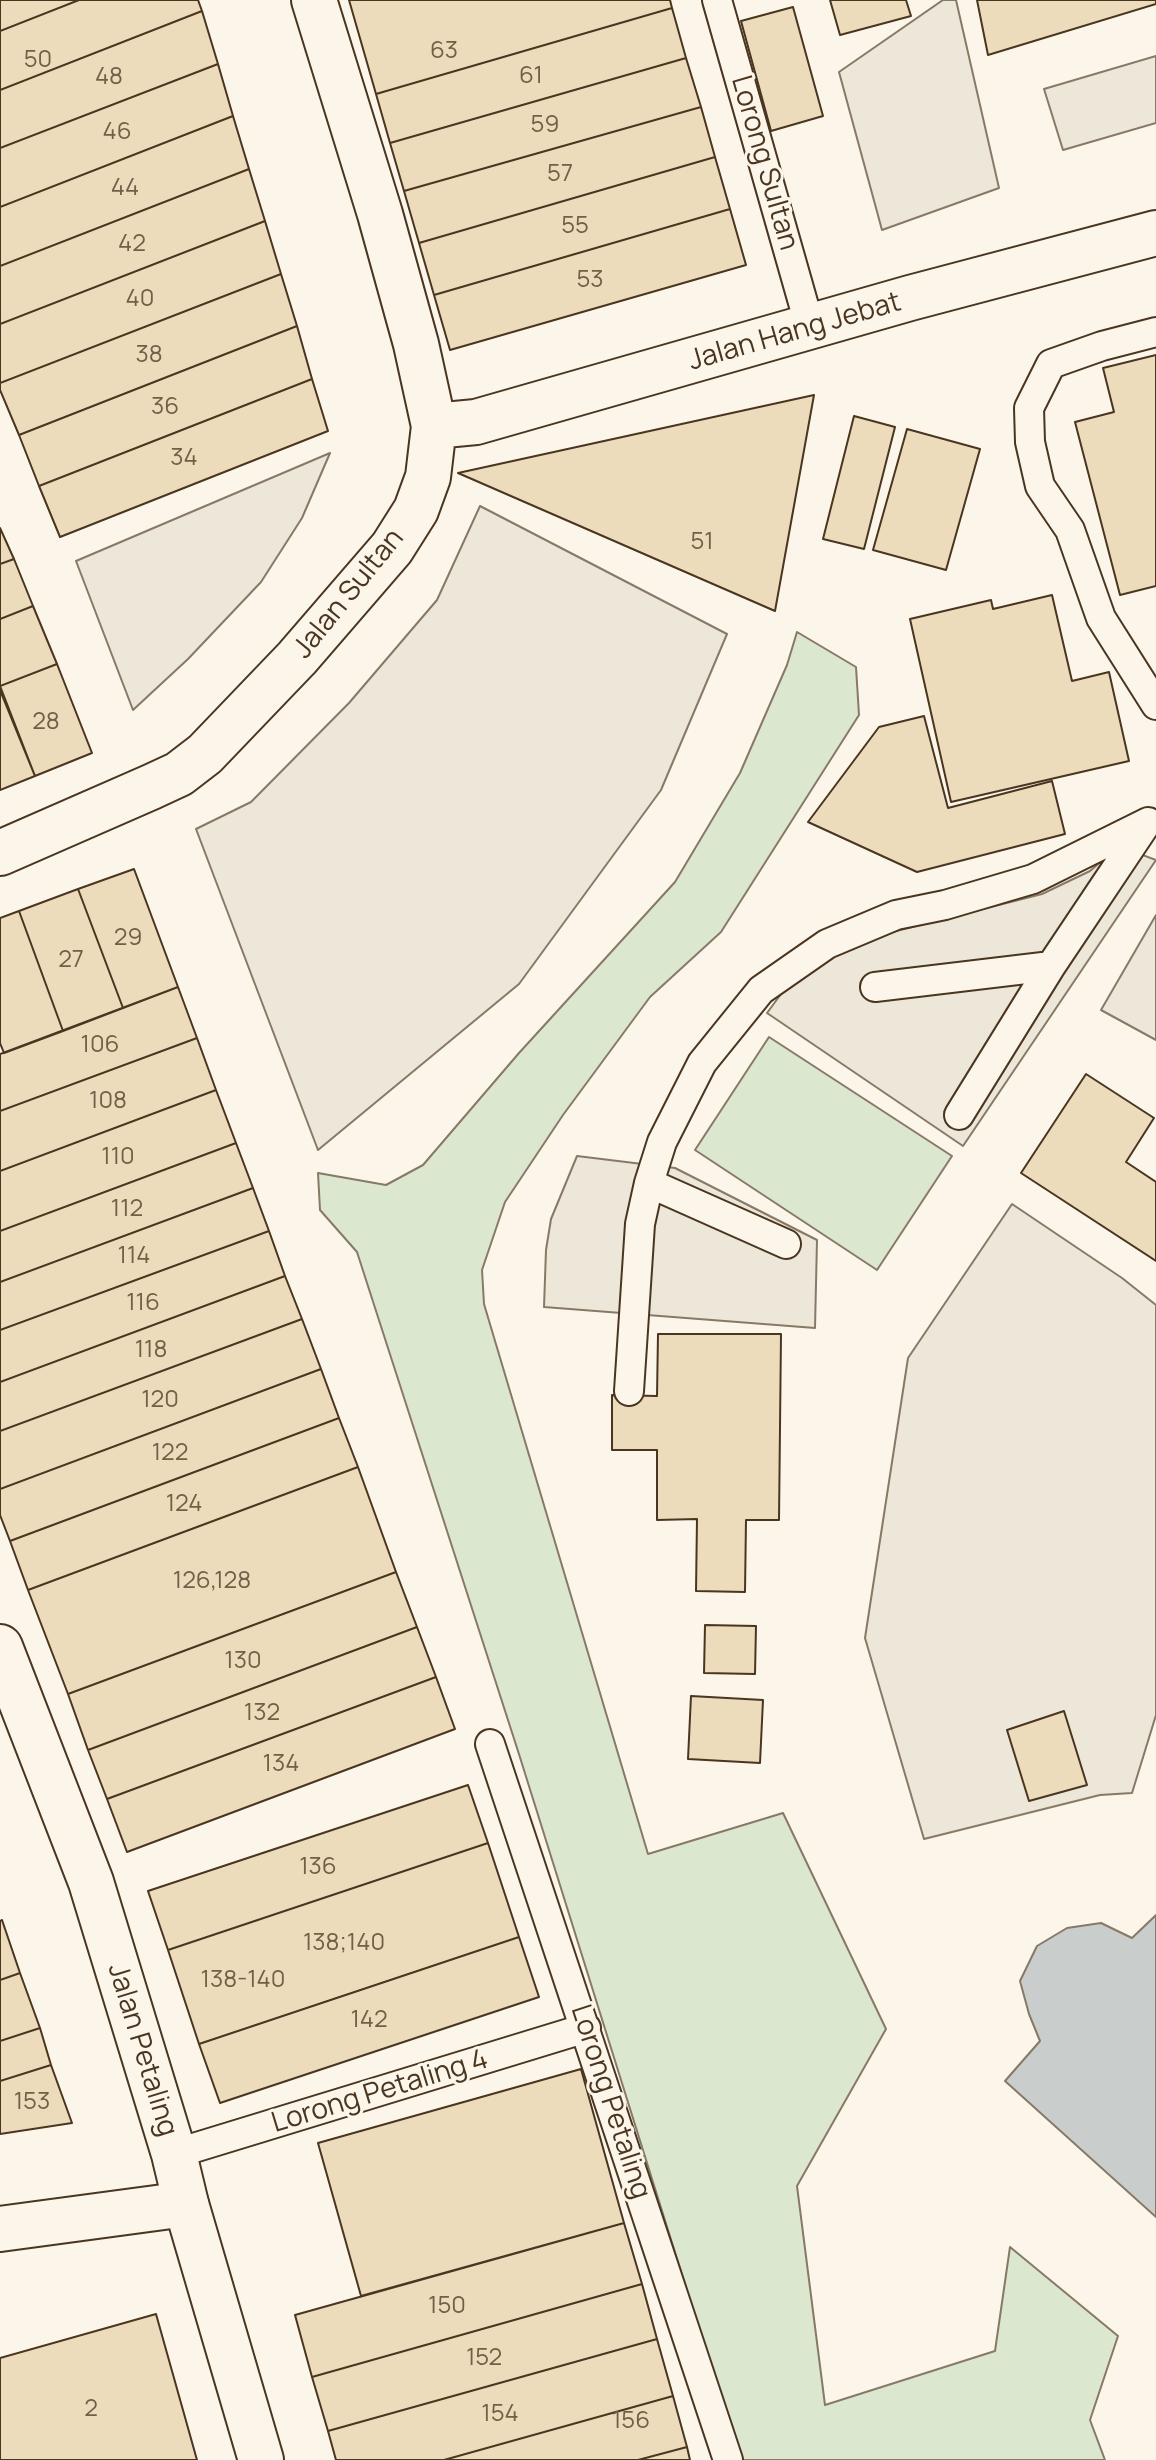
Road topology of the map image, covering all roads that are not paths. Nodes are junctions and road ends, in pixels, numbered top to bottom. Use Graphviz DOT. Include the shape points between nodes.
graph roads {
  1 [pos="314,0"];
  2 [pos="717,0"];
  3 [pos="1156,233"];
  4 [pos="810,327"];
  5 [pos="1156,332"];
  6 [pos="434,426"];
  7 [pos="1156,705"];
  8 [pos="1152,816"];
  9 [pos="0,853"];
  10 [pos="1051,966"];
  11 [pos="875,987"];
  12 [pos="959,1115"];
  13 [pos="649,1183"];
  14 [pos="786,1244"];
  15 [pos="629,1391"];
  16 [pos="0,1647"];
  17 [pos="490,1744"];
  18 [pos="586,2028"];
  19 [pos="174,2154"];
  20 [pos="186,2204"];
  21 [pos="0,2229"];
  22 [pos="261,2460"];
  23 [pos="728,2460"];
  1 -- 6 [label="street, Jalan Sultan" via="380,214"];
  2 -- 4 [label="lane, Lorong Sultan"];
  3 -- 4 [label="street, Jalan Hang Jebat"];
  4 -- 6 [label="street, Jalan Hang Jebat" via="476,422"];
  5 -- 7 [label="lane" via="1051,364 1029,408 1040,486 1070,530 1101,618"];
  6 -- 9 [label="street, Jalan Sultan" via="428,477 416,510 392,548 205,754 179,774"];
  8 -- 10 [label="lane"];
  8 -- 13 [label="lane" via="1033,879 896,915 827,944 761,990 702,1063 662,1142"];
  10 -- 11 [label="lane"];
  10 -- 12 [label="lane"];
  13 -- 14 [label="lane"];
  13 -- 15 [label="lane" via="640,1224"];
  16 -- 19 [label="street, Jalan Petaling" via="91,1882"];
  17 -- 18 [label="lane, Lorong Petaling"];
  18 -- 19 [label="lane, Lorong Petaling 4"];
  18 -- 23 [label="lane, Lorong Petaling"];
  19 -- 20 [label="street, Jalan Petaling"];
  20 -- 21 [label="street"];
  20 -- 22 [label="street, Jalan Petaling"];
}
